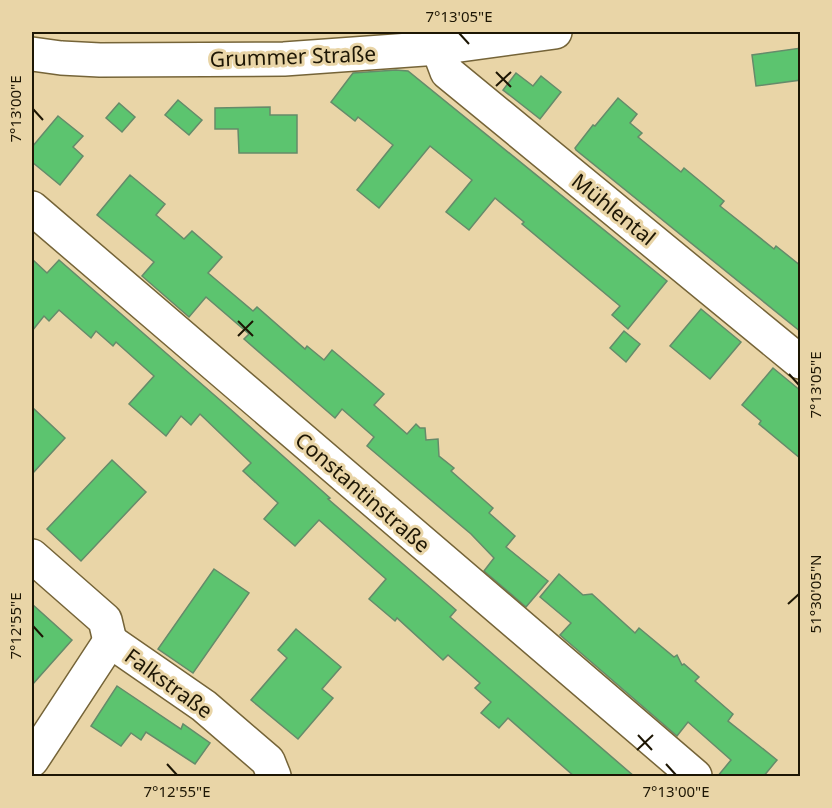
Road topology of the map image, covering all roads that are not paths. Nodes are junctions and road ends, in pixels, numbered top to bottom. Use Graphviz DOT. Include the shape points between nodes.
graph roads {
  1 [pos="555,32"];
  2 [pos="438,48"];
  3 [pos="32,54"];
  4 [pos="32,208"];
  5 [pos="801,362"];
  6 [pos="32,556"];
  7 [pos="110,641"];
  8 [pos="32,760"];
  9 [pos="274,777"];
  10 [pos="695,777"];
  1 -- 2 [label="street, Grummer Straße"];
  2 -- 3 [label="street, Grummer Straße" via="284,59 100,60"];
  2 -- 5 [label="street, Mühlental" via="447,72"];
  4 -- 10 [label="street, Constantinstraße"];
  6 -- 7 [label="street" via="105,620"];
  7 -- 8 [label="street, Falkstraße"];
  7 -- 9 [label="street, Falkstraße" via="204,706 268,761"];
}
